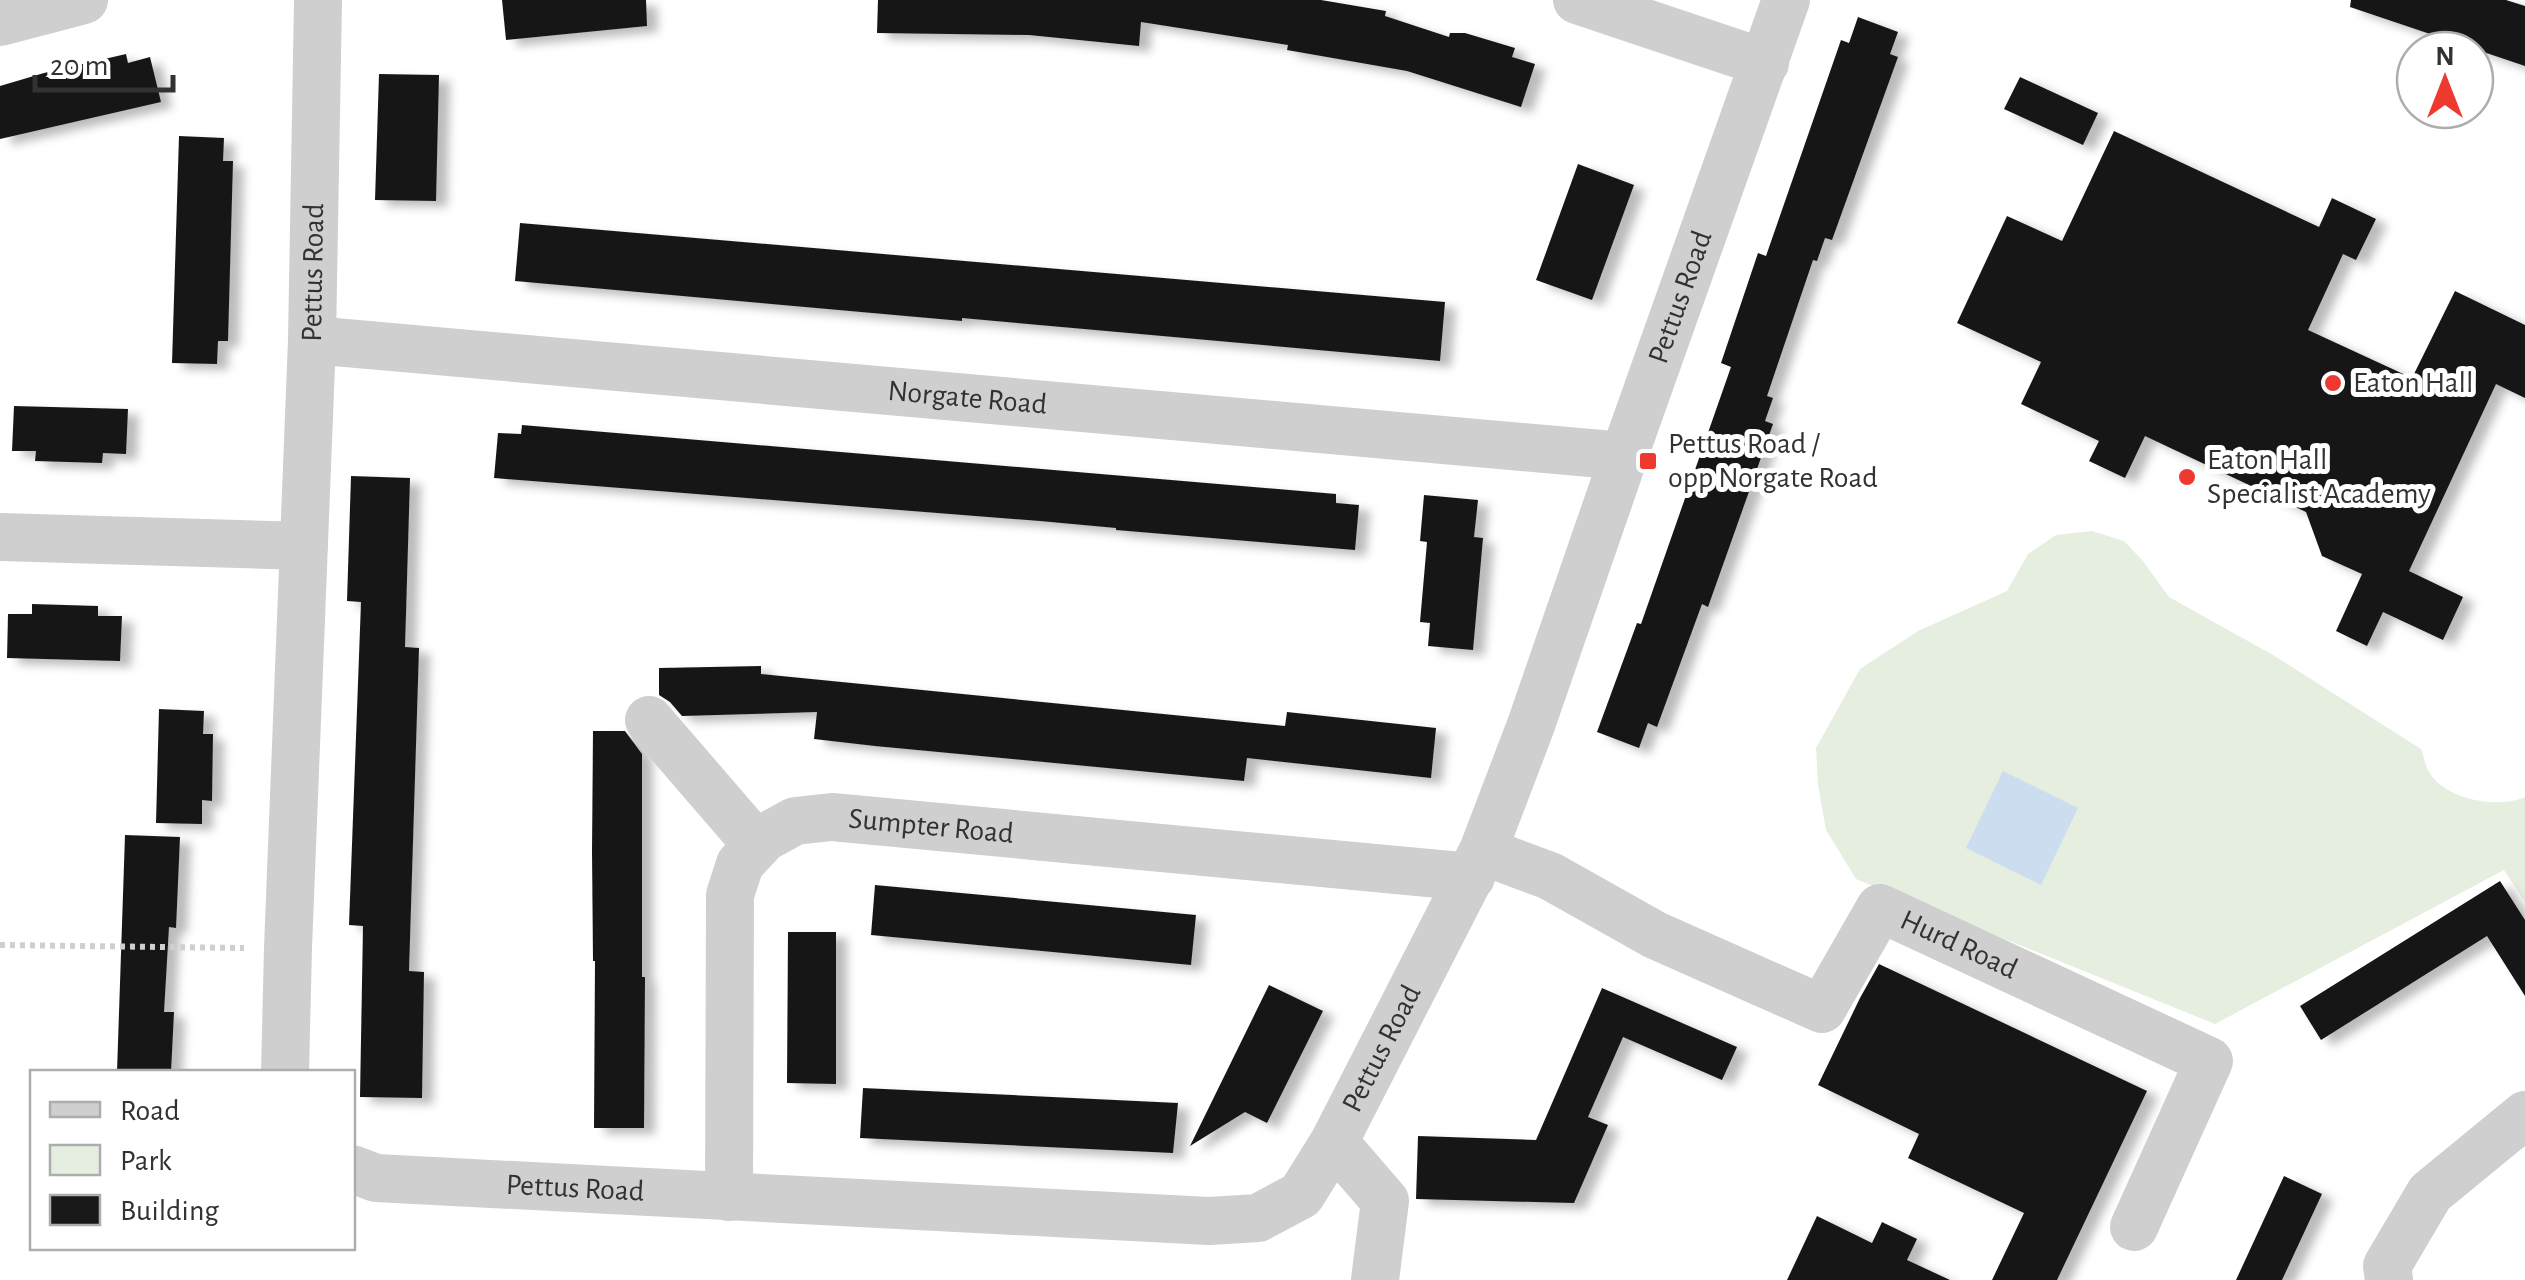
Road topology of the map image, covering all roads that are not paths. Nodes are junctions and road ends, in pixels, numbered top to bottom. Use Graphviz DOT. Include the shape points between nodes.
graph roads {
  1 [pos="84,0"];
  2 [pos="318,0"];
  3 [pos="1577,0"];
  4 [pos="1786,0"];
  5 [pos="0,22"];
  6 [pos="1765,63"];
  7 [pos="312,340"];
  8 [pos="1624,456"];
  9 [pos="0,537"];
  10 [pos="304,546"];
  11 [pos="649,720"];
  12 [pos="757,845"];
  13 [pos="1477,864"];
  14 [pos="285,1070"];
  15 [pos="2525,1116"];
  16 [pos="1334,1142"];
  17 [pos="355,1170"];
  18 [pos="729,1197"];
  19 [pos="2134,1227"];
  20 [pos="1375,1280"];
  21 [pos="2389,1280"];
  1 -- 5 [label="street"];
  2 -- 7 [label="street, Pettus Road"];
  3 -- 6 [label="street"];
  4 -- 6 [label="street, Pettus Road"];
  6 -- 8 [label="street, Pettus Road"];
  7 -- 8 [label="street, Norgate Road"];
  7 -- 10 [label="street, Pettus Road"];
  8 -- 13 [label="street, Pettus Road"];
  9 -- 10 [label="street"];
  10 -- 14 [label="street, Pettus Road"];
  11 -- 12 [label="street"];
  12 -- 13 [label="street, Sumpter Road" via="795,821 832,817"];
  12 -- 18 [label="street, Sumpter Road" via="740,864 730,894"];
  13 -- 16 [label="street, Pettus Road"];
  13 -- 19 [label="street, Hurd Road" via="1550,876 1655,935 1822,1009 1880,908 2208,1061"];
  15 -- 21 [label="street" via="2430,1193 2387,1266"];
  16 -- 18 [label="street, Pettus Road" via="1301,1195 1258,1218"];
  16 -- 20 [label="street" via="1385,1201"];
  17 -- 18 [label="street, Pettus Road" via="376,1178"];
}
